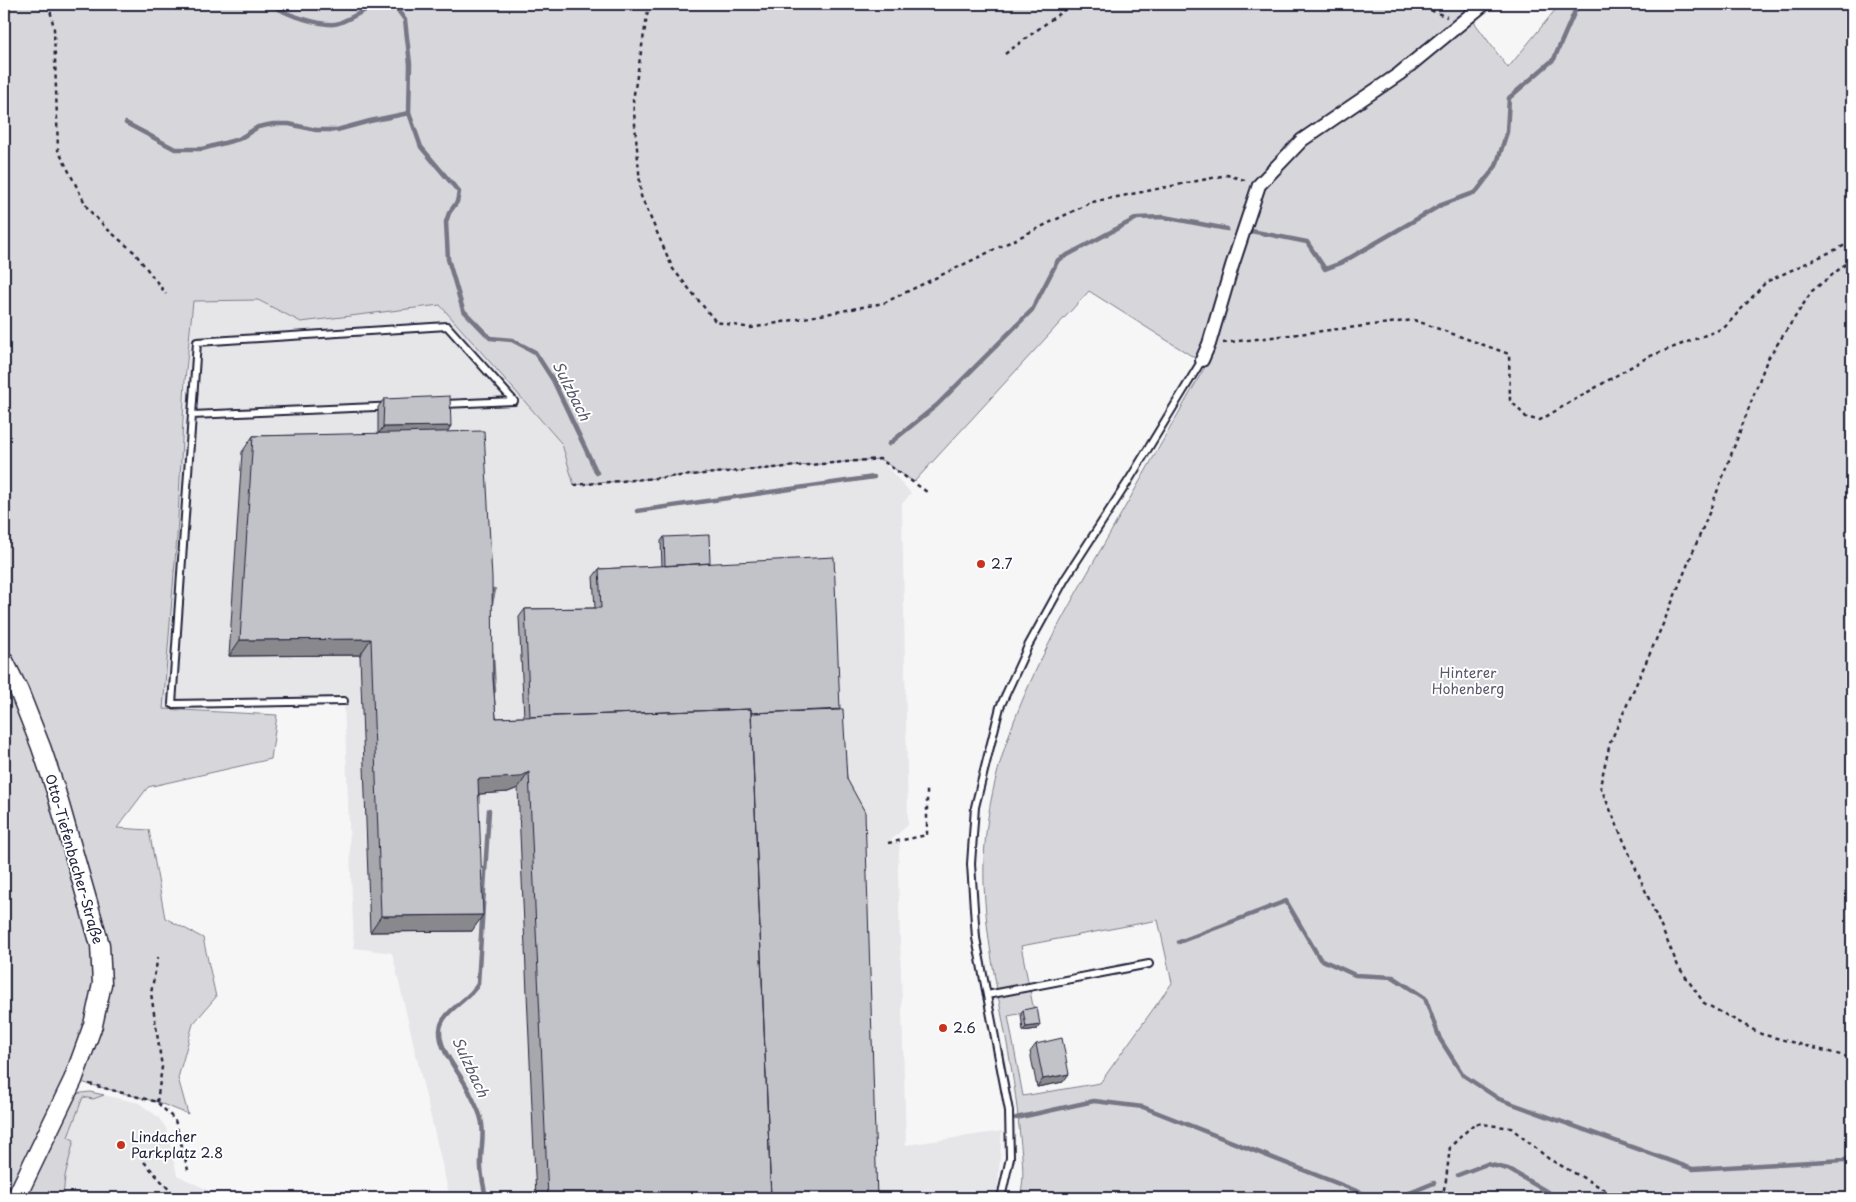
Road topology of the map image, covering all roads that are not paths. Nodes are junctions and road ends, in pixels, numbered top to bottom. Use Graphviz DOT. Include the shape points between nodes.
graph roads {
  1 [pos="1484,4"];
  2 [pos="1202,360"];
  3 [pos="192,415"];
  4 [pos="4,661"];
  5 [pos="344,701"];
  6 [pos="1149,964"];
  7 [pos="988,995"];
  8 [pos="16,1198"];
  9 [pos="1001,1198"];
  1 -- 2 [label="street" via="1399,74 1302,140 1259,184"];
  2 -- 7 [label="lane" via="1065,579 1028,646 1000,707 976,807 971,864 976,938"];
  3 -- 3 [label="lane" via="197,342 447,326 514,401"];
  3 -- 5 [label="lane" via="172,704"];
  4 -- 8 [label="street, Otto-Tiefenbacher-Straße" via="41,747 100,945 102,984 93,1025 73,1080"];
  6 -- 7 [label="lane"];
  7 -- 9 [label="lane" via="1009,1110 1010,1158"];
}
